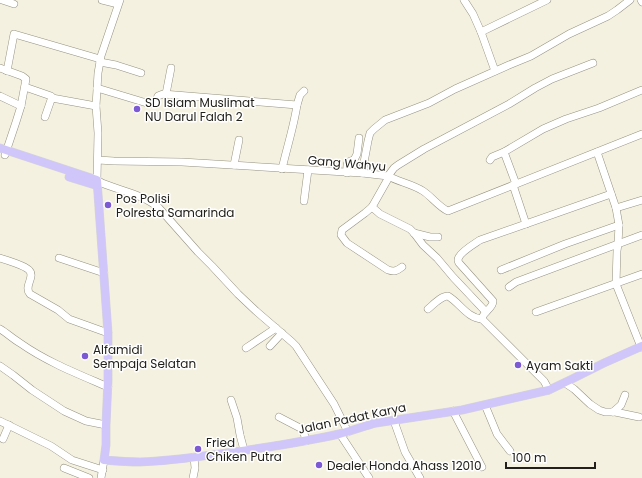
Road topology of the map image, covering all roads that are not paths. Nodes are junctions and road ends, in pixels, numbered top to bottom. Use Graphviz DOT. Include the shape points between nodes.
graph roads {
  1 [pos="2,0"];
  2 [pos="102,0"];
  3 [pos="464,0"];
  4 [pos="547,0"];
  5 [pos="630,0"];
  6 [pos="119,2"];
  7 [pos="14,4"];
  8 [pos="481,32"];
  9 [pos="100,61"];
  10 [pos="593,63"];
  11 [pos="0,68"];
  12 [pos="171,68"];
  13 [pos="7,71"];
  14 [pos="495,71"];
  15 [pos="141,74"];
  16 [pos="25,84"];
  17 [pos="97,88"];
  18 [pos="642,90"];
  19 [pos="304,91"];
  20 [pos="166,94"];
  21 [pos="0,96"];
  22 [pos="52,98"];
  23 [pos="298,105"];
  24 [pos="21,106"];
  25 [pos="96,106"];
  26 [pos="45,117"];
  27 [pos="642,134"];
  28 [pos="359,138"];
  29 [pos="239,140"];
  30 [pos="2,152"];
  31 [pos="504,152"];
  32 [pos="597,152"];
  33 [pos="98,160"];
  34 [pos="490,160"];
  35 [pos="234,165"];
  36 [pos="282,169"];
  37 [pos="308,170"];
  38 [pos="347,173"];
  39 [pos="362,173"];
  40 [pos="388,176"];
  41 [pos="99,183"];
  42 [pos="514,184"];
  43 [pos="611,194"];
  44 [pos="642,200"];
  45 [pos="304,202"];
  46 [pos="372,207"];
  47 [pos="616,208"];
  48 [pos="526,224"];
  49 [pos="619,224"];
  50 [pos="414,232"];
  51 [pos="642,236"];
  52 [pos="438,237"];
  53 [pos="618,244"];
  54 [pos="0,258"];
  55 [pos="59,258"];
  56 [pos="402,267"];
  57 [pos="501,270"];
  58 [pos="104,273"];
  59 [pos="642,274"];
  60 [pos="616,284"];
  61 [pos="509,286"];
  62 [pos="428,309"];
  63 [pos="486,312"];
  64 [pos="536,312"];
  65 [pos="482,319"];
  66 [pos="0,329"];
  67 [pos="279,330"];
  68 [pos="108,333"];
  69 [pos="270,346"];
  70 [pos="642,347"];
  71 [pos="246,348"];
  72 [pos="0,366"];
  73 [pos="565,383"];
  74 [pos="108,387"];
  75 [pos="549,390"];
  76 [pos="625,395"];
  77 [pos="231,400"];
  78 [pos="485,405"];
  79 [pos="453,411"];
  80 [pos="613,412"];
  81 [pos="279,417"];
  82 [pos="639,417"];
  83 [pos="0,421"];
  84 [pos="394,421"];
  85 [pos="8,425"];
  86 [pos="106,425"];
  87 [pos="344,433"];
  88 [pos="3,439"];
  89 [pos="306,441"];
  90 [pos="244,450"];
  91 [pos="510,451"];
  92 [pos="194,457"];
  93 [pos="104,460"];
  94 [pos="482,467"];
  95 [pos="64,468"];
  96 [pos="102,470"];
  97 [pos="89,478"];
  98 [pos="101,478"];
  99 [pos="193,478"];
  100 [pos="369,478"];
  101 [pos="420,478"];
  1 -- 7 [label="street"];
  2 -- 6 [label="street"];
  3 -- 8 [label="street"];
  4 -- 8 [label="street"];
  5 -- 14 [label="street" via="608,16 569,34 531,56"];
  6 -- 9 [label="street"];
  8 -- 14 [label="street"];
  9 -- 13 [label="street" via="14,34"];
  9 -- 15 [label="street"];
  9 -- 17 [label="street"];
  10 -- 40 [label="street" via="552,79 424,149 394,168"];
  11 -- 13 [label="street"];
  12 -- 20 [label="street"];
  13 -- 16 [label="street" via="24,77"];
  14 -- 39 [label="street" via="379,124 370,133"];
  16 -- 22 [label="street"];
  16 -- 24 [label="street"];
  17 -- 20 [label="street" via="150,104 155,103 159,95"];
  17 -- 25 [label="street"];
  18 -- 31 [label="street" via="543,129"];
  19 -- 23 [label="street" via="298,99"];
  20 -- 23 [label="street"];
  21 -- 24 [label="street"];
  22 -- 25 [label="street"];
  22 -- 26 [label="street"];
  23 -- 36 [label="street"];
  24 -- 30 [label="street"];
  25 -- 33 [label="street"];
  27 -- 32 [label="street, Gang Wahyu"];
  28 -- 38 [label="street" via="357,154 354,160 349,161"];
  29 -- 35 [label="street"];
  30 -- 41 [label="main road"];
  31 -- 34 [label="street"];
  31 -- 42 [label="street"];
  32 -- 42 [label="street, Gang Wahyu"];
  32 -- 43 [label="street"];
  33 -- 35 [label="street, Gang Wahyu"];
  33 -- 41 [label="street"];
  35 -- 36 [label="street, Gang Wahyu"];
  36 -- 37 [label="street, Gang Wahyu"];
  37 -- 38 [label="street, Gang Wahyu"];
  37 -- 45 [label="street"];
  38 -- 39 [label="street, Gang Wahyu"];
  39 -- 40 [label="street, Gang Wahyu"];
  40 -- 42 [label="street, Gang Wahyu" via="414,186 448,211"];
  40 -- 46 [label="street"];
  41 -- 58 [label="main road"];
  41 -- 67 [label="street" via="140,197 159,208 238,294"];
  42 -- 48 [label="street"];
  43 -- 47 [label="street"];
  43 -- 48 [label="street"];
  44 -- 47 [label="street"];
  46 -- 50 [label="street"];
  46 -- 56 [label="street" via="342,230 341,235 347,242 388,270 396,271"];
  47 -- 49 [label="street"];
  48 -- 63 [label="street" via="480,240 458,258 459,263 493,301"];
  49 -- 53 [label="street"];
  49 -- 57 [label="street"];
  50 -- 52 [label="street"];
  50 -- 63 [label="street" via="423,245"];
  51 -- 53 [label="street"];
  53 -- 60 [label="street"];
  53 -- 61 [label="street"];
  54 -- 68 [label="street" via="30,271 27,288 30,294 69,319"];
  55 -- 58 [label="street"];
  58 -- 68 [label="main road"];
  59 -- 60 [label="street"];
  60 -- 64 [label="street"];
  60 -- 70 [label="street"];
  62 -- 65 [label="street" via="448,296 472,316"];
  63 -- 65 [label="street"];
  65 -- 75 [label="street" via="544,381"];
  66 -- 74 [label="street" via="47,359"];
  67 -- 69 [label="street"];
  67 -- 71 [label="street"];
  67 -- 87 [label="street" via="296,346 329,395 340,414"];
  68 -- 74 [label="main road"];
  70 -- 73 [label="main road, Jalan Padat Karya"];
  72 -- 86 [label="street" via="67,412 86,421"];
  73 -- 75 [label="main road, Jalan Padat Karya"];
  73 -- 80 [label="street" via="599,410"];
  74 -- 86 [label="main road"];
  75 -- 78 [label="main road, Jalan Padat Karya"];
  76 -- 80 [label="street" via="621,405"];
  77 -- 90 [label="street"];
  78 -- 79 [label="main road, Jalan Padat Karya"];
  78 -- 91 [label="street" via="498,434"];
  79 -- 84 [label="main road, Jalan Padat Karya"];
  79 -- 94 [label="street"];
  80 -- 82 [label="street"];
  81 -- 89 [label="street" via="302,429"];
  83 -- 85 [label="street"];
  84 -- 87 [label="main road, Jalan Padat Karya" via="370,424"];
  84 -- 101 [label="street"];
  85 -- 88 [label="street"];
  85 -- 96 [label="street" via="51,446 72,460"];
  86 -- 93 [label="main road"];
  87 -- 89 [label="main road, Jalan Padat Karya"];
  87 -- 100 [label="street"];
  89 -- 90 [label="main road, Jalan Padat Karya"];
  90 -- 92 [label="main road, Jalan Padat Karya"];
  92 -- 93 [label="main road, Jalan Padat Karya" via="141,462"];
  92 -- 99 [label="street"];
  93 -- 96 [label="street"];
  95 -- 97 [label="street"];
  96 -- 98 [label="street"];
}
